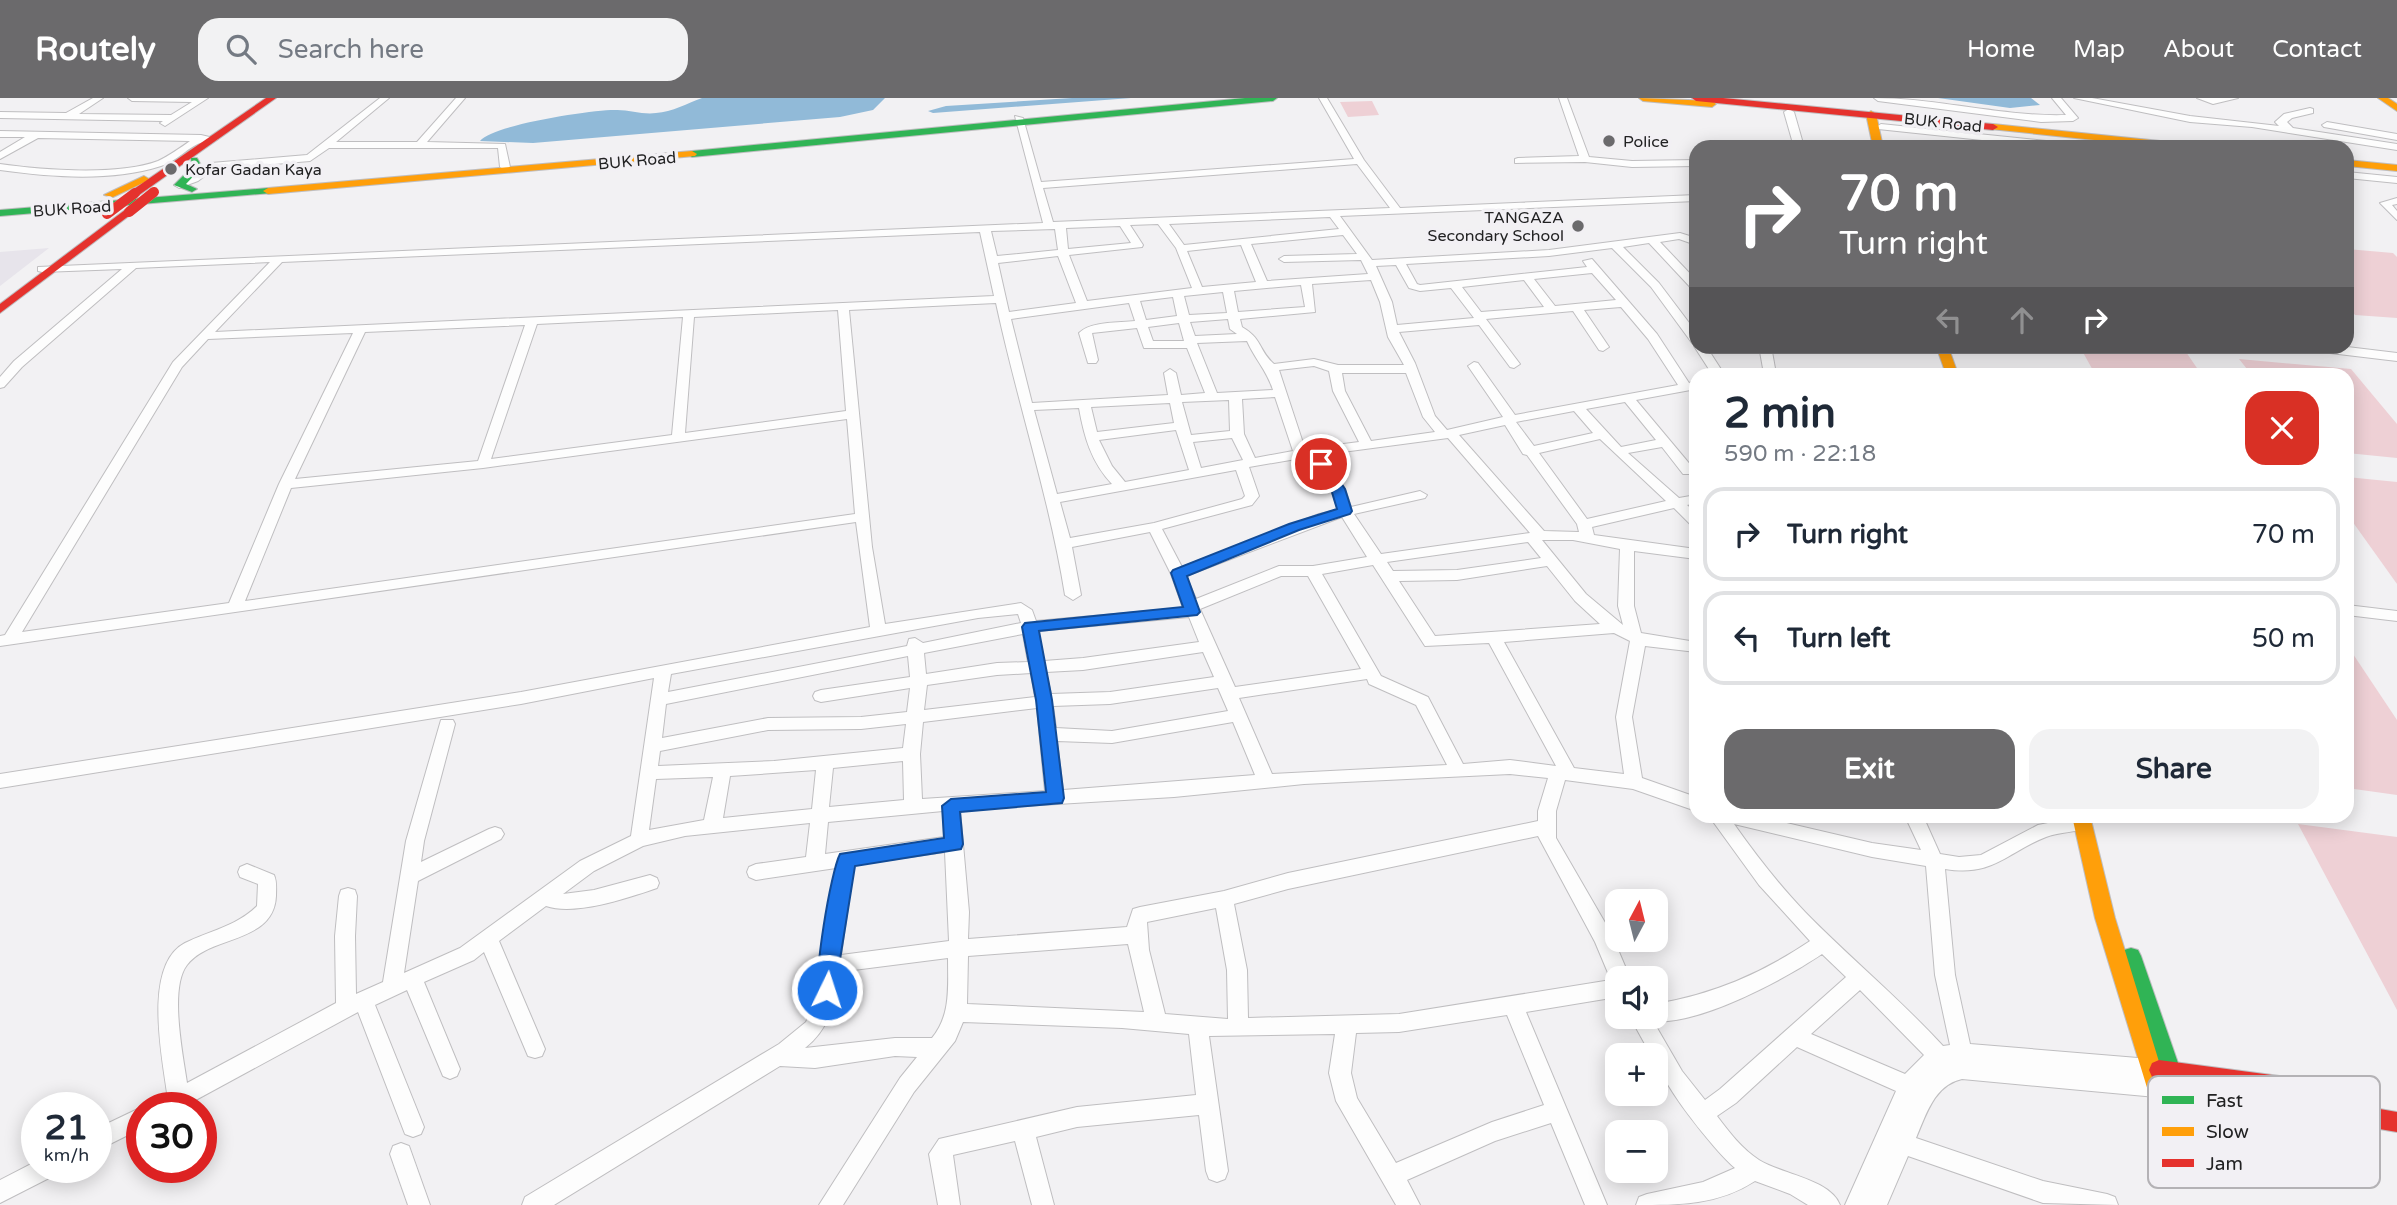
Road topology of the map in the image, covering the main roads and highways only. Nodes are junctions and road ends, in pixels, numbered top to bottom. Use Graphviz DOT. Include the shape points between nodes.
graph roads {
  1 [pos="272,98"];
  2 [pos="283,98"];
  3 [pos="1216,98"];
  4 [pos="1273,98"];
  5 [pos="1643,98"];
  6 [pos="1696,98"];
  7 [pos="1876,118"];
  8 [pos="1019,120"];
  9 [pos="1980,128"];
  10 [pos="1878,140"];
  11 [pos="1884,140"];
  12 [pos="2078,140"];
  13 [pos="2112,140"];
  14 [pos="187,161"];
  15 [pos="2354,164"];
  16 [pos="2397,168"];
  17 [pos="2354,169"];
  18 [pos="2397,173"];
  19 [pos="419,177"];
  20 [pos="186,187"];
  21 [pos="154,192"];
  22 [pos="135,193"];
  23 [pos="109,195"];
  24 [pos="0,206"];
  25 [pos="129,212"];
  26 [pos="107,214"];
  27 [pos="0,216"];
  28 [pos="47,269"];
  29 [pos="0,301"];
  30 [pos="0,310"];
  31 [pos="2087,823"];
  32 [pos="2162,1076"];
  1 -- 14 [label="main road" via="207,139"];
  2 -- 14 [label="main road"];
  3 -- 8 [label="main road, BUK Road"];
  4 -- 8 [label="main road, BUK Road"];
  5 -- 7 [label="main road, BUK Road"];
  6 -- 7 [label="main road, BUK Road"];
  7 -- 9 [label="main road, BUK Road"];
  7 -- 10 [label="main road"];
  7 -- 11 [label="main road"];
  8 -- 19 [label="main road, BUK Road"];
  8 -- 19 [label="main road, BUK Road"];
  9 -- 12 [label="main road, BUK Road"];
  9 -- 13 [label="main road, BUK Road"];
  14 -- 20 [label="main road" via="197,167"];
  14 -- 21 [label="main road"];
  14 -- 22 [label="main road"];
  14 -- 23 [label="main road"];
  15 -- 16 [label="main road"];
  17 -- 18 [label="main road"];
  19 -- 20 [label="main road"];
  19 -- 24 [label="main road, BUK Road"];
  19 -- 25 [label="main road" via="379,187"];
  19 -- 27 [label="main road, BUK Road"];
  20 -- 21 [label="main road"];
  21 -- 22 [label="main road"];
  21 -- 25 [label="main road, bridge"];
  22 -- 23 [label="main road"];
  22 -- 26 [label="main road, bridge"];
  23 -- 24 [label="main road"];
  25 -- 26 [label="main road"];
  25 -- 28 [label="main road"];
  26 -- 27 [label="main road"];
  26 -- 28 [label="main road"];
  28 -- 29 [label="main road"];
  28 -- 30 [label="main road"];
  31 -- 32 [label="main road" via="2121,975"];
}
